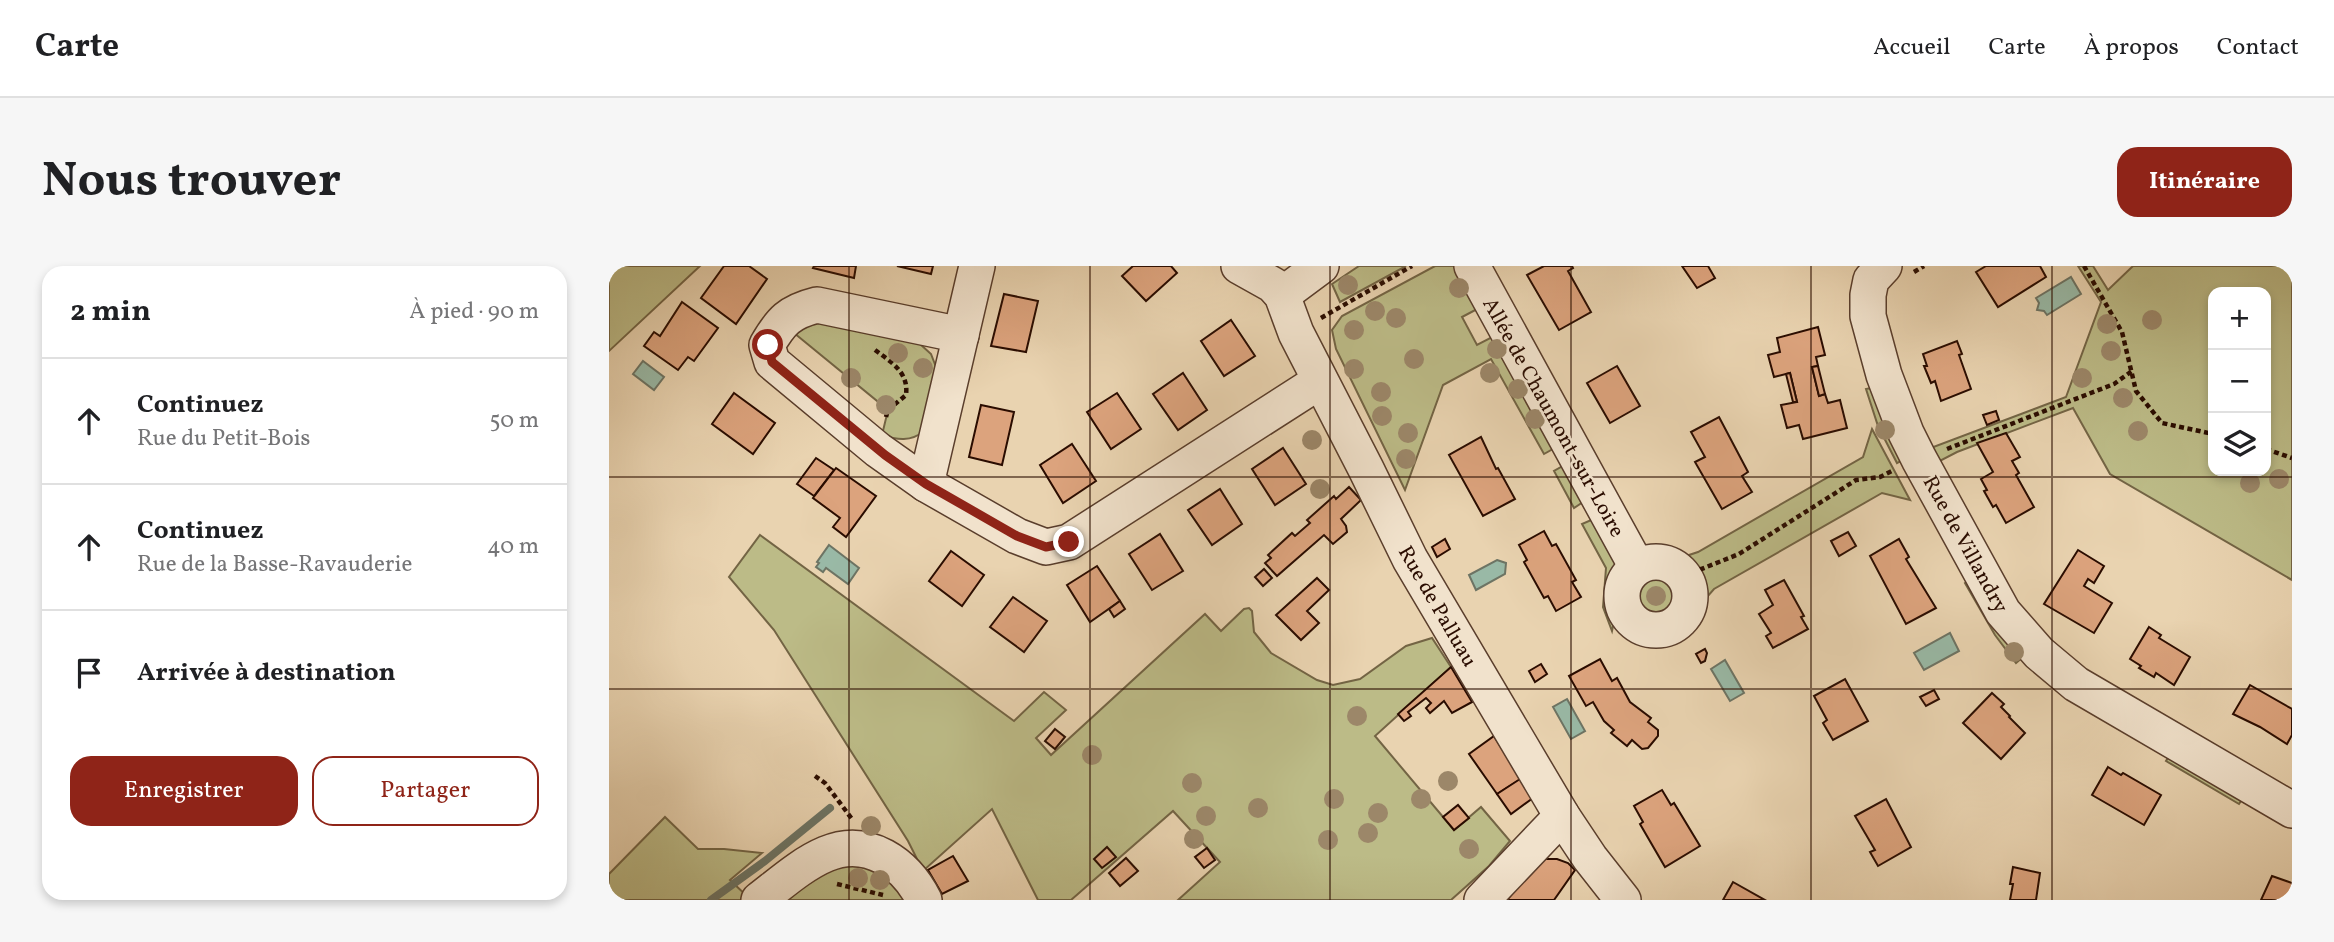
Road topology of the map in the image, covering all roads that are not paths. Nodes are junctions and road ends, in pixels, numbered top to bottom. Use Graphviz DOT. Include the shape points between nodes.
graph roads {
  1 [pos="977,266"];
  2 [pos="1239,266"];
  3 [pos="1321,266"];
  4 [pos="1472,266"];
  5 [pos="1884,266"];
  6 [pos="1282,295"];
  7 [pos="961,334"];
  8 [pos="1320,381"];
  9 [pos="926,484"];
  10 [pos="1637,567"];
  11 [pos="2292,810"];
  12 [pos="1562,816"];
  13 [pos="909,899"];
  14 [pos="759,900"];
  15 [pos="1482,900"];
  16 [pos="1623,900"];
  1 -- 7 [label="street"];
  2 -- 6 [label="street"];
  3 -- 6 [label="street"];
  4 -- 10 [label="street, Allée de Chaumont-sur-Loire"];
  5 -- 11 [label="street, Rue de Villandry" via="1871,280 1867,316 1884,375 1919,459 2003,612 2039,653 2076,684"];
  6 -- 8 [label="street, Rue de Palluau"];
  7 -- 9 [label="street"];
  7 -- 9 [label="street" via="817,305 798,310 780,324 768,345 772,362"];
  8 -- 9 [label="street" via="1069,542 1046,547 1017,536"];
  8 -- 12 [label="street, Rue de Palluau" via="1409,559"];
  12 -- 15 [label="street"];
  12 -- 16 [label="street, Rue de Palluau"];
  13 -- 14 [label="street" via="918,888 901,867 869,850 844,850 805,866"];
}
